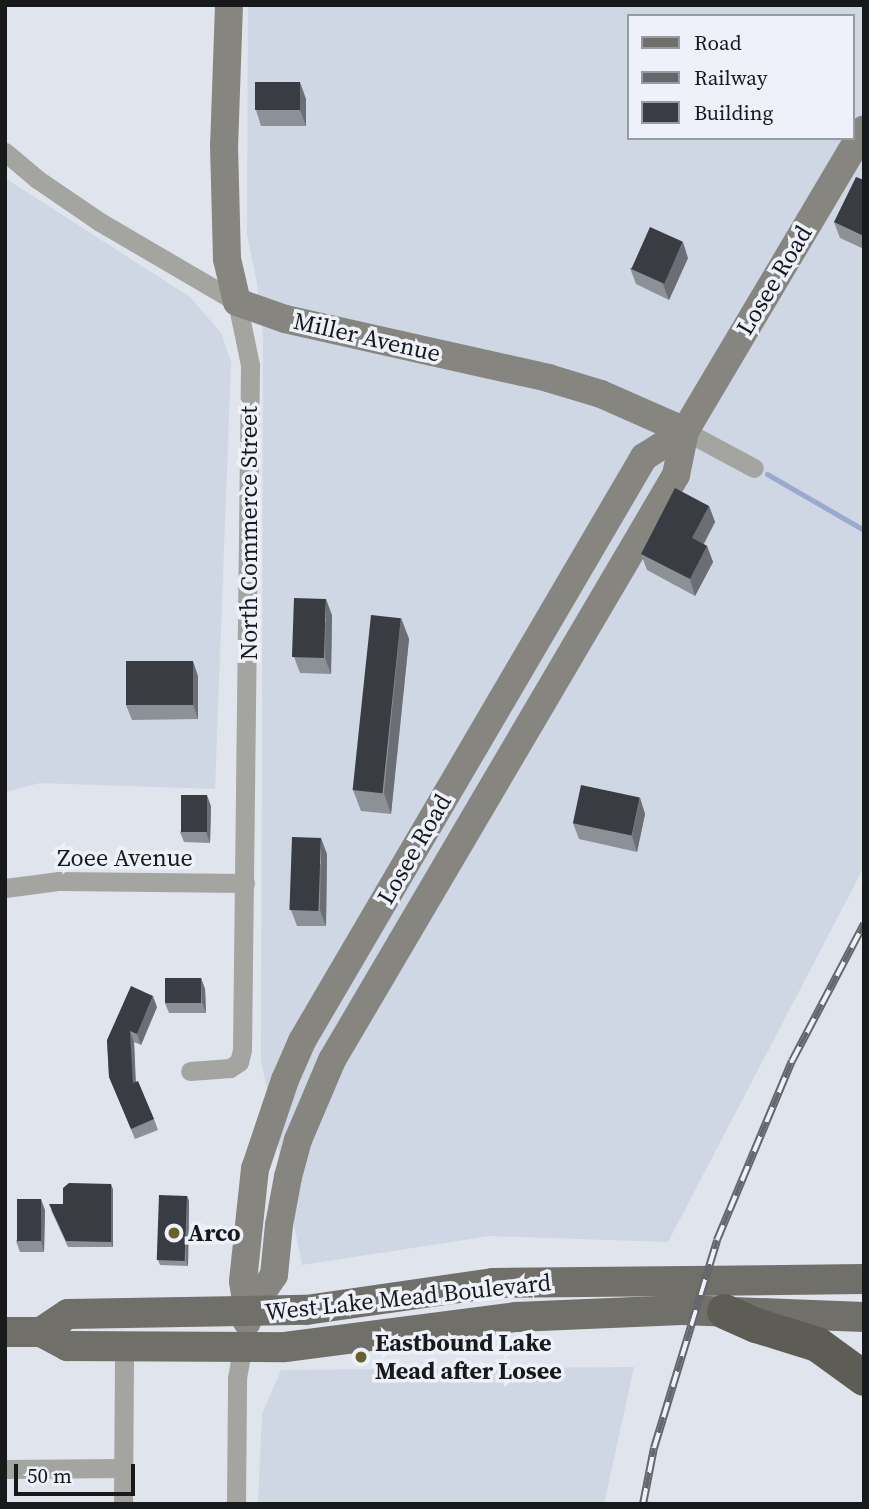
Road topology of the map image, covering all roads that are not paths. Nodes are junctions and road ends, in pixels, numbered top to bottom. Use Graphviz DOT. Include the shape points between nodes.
graph roads {
  1 [pos="229,5"];
  2 [pos="861,140"];
  3 [pos="5,152"];
  4 [pos="237,302"];
  5 [pos="685,430"];
  6 [pos="754,468"];
  7 [pos="537,639"];
  8 [pos="513,751"];
  9 [pos="246,883"];
  10 [pos="5,888"];
  11 [pos="190,1071"];
  12 [pos="864,1279"];
  13 [pos="724,1311"];
  14 [pos="248,1312"];
  15 [pos="864,1317"];
  16 [pos="5,1332"];
  17 [pos="41,1332"];
  18 [pos="243,1345"];
  19 [pos="124,1346"];
  20 [pos="864,1378"];
  21 [pos="123,1468"];
  22 [pos="5,1469"];
  23 [pos="123,1504"];
  24 [pos="236,1504"];
  1 -- 4 [label="main road, North Commerce Street" via="227,259"];
  2 -- 5 [label="main road, Losee Road"];
  3 -- 4 [label="street, Miller Avenue" via="100,222"];
  4 -- 5 [label="main road, Miller Avenue" via="285,319 548,377"];
  4 -- 9 [label="street, North Commerce Street" via="250,365"];
  5 -- 6 [label="street, Miller Avenue"];
  5 -- 7 [label="main road, Losee Road" via="644,457"];
  5 -- 8 [label="main road, Losee Road" via="676,475"];
  7 -- 8 [label="main road" via="541,660 504,728 506,747"];
  7 -- 14 [label="main road, Losee Road" via="289,1070 255,1169 243,1281"];
  8 -- 14 [label="main road, Losee Road" via="332,1060 298,1140 288,1177 275,1275"];
  9 -- 10 [label="street, Zoee Avenue" via="58,881"];
  9 -- 11 [label="street, North Commerce Street" via="239,1062 230,1068"];
  12 -- 14 [label="main road, West Lake Mead Boulevard" via="493,1283 306,1310"];
  13 -- 15 [label="main road, West Lake Mead Boulevard"];
  13 -- 18 [label="main road, West Lake Mead Boulevard" via="516,1317 285,1347"];
  13 -- 20 [label="highway" via="817,1344"];
  14 -- 17 [label="main road, West Lake Mead Boulevard" via="68,1314"];
  14 -- 18 [label="main road, Losee Road"];
  16 -- 17 [label="main road, West Lake Mead Boulevard"];
  17 -- 19 [label="main road, West Lake Mead Boulevard" via="67,1346"];
  18 -- 19 [label="main road, West Lake Mead Boulevard"];
  18 -- 24 [label="street, Losee Road" via="237,1378"];
  19 -- 21 [label="street"];
  21 -- 22 [label="street"];
  21 -- 23 [label="street"];
}
